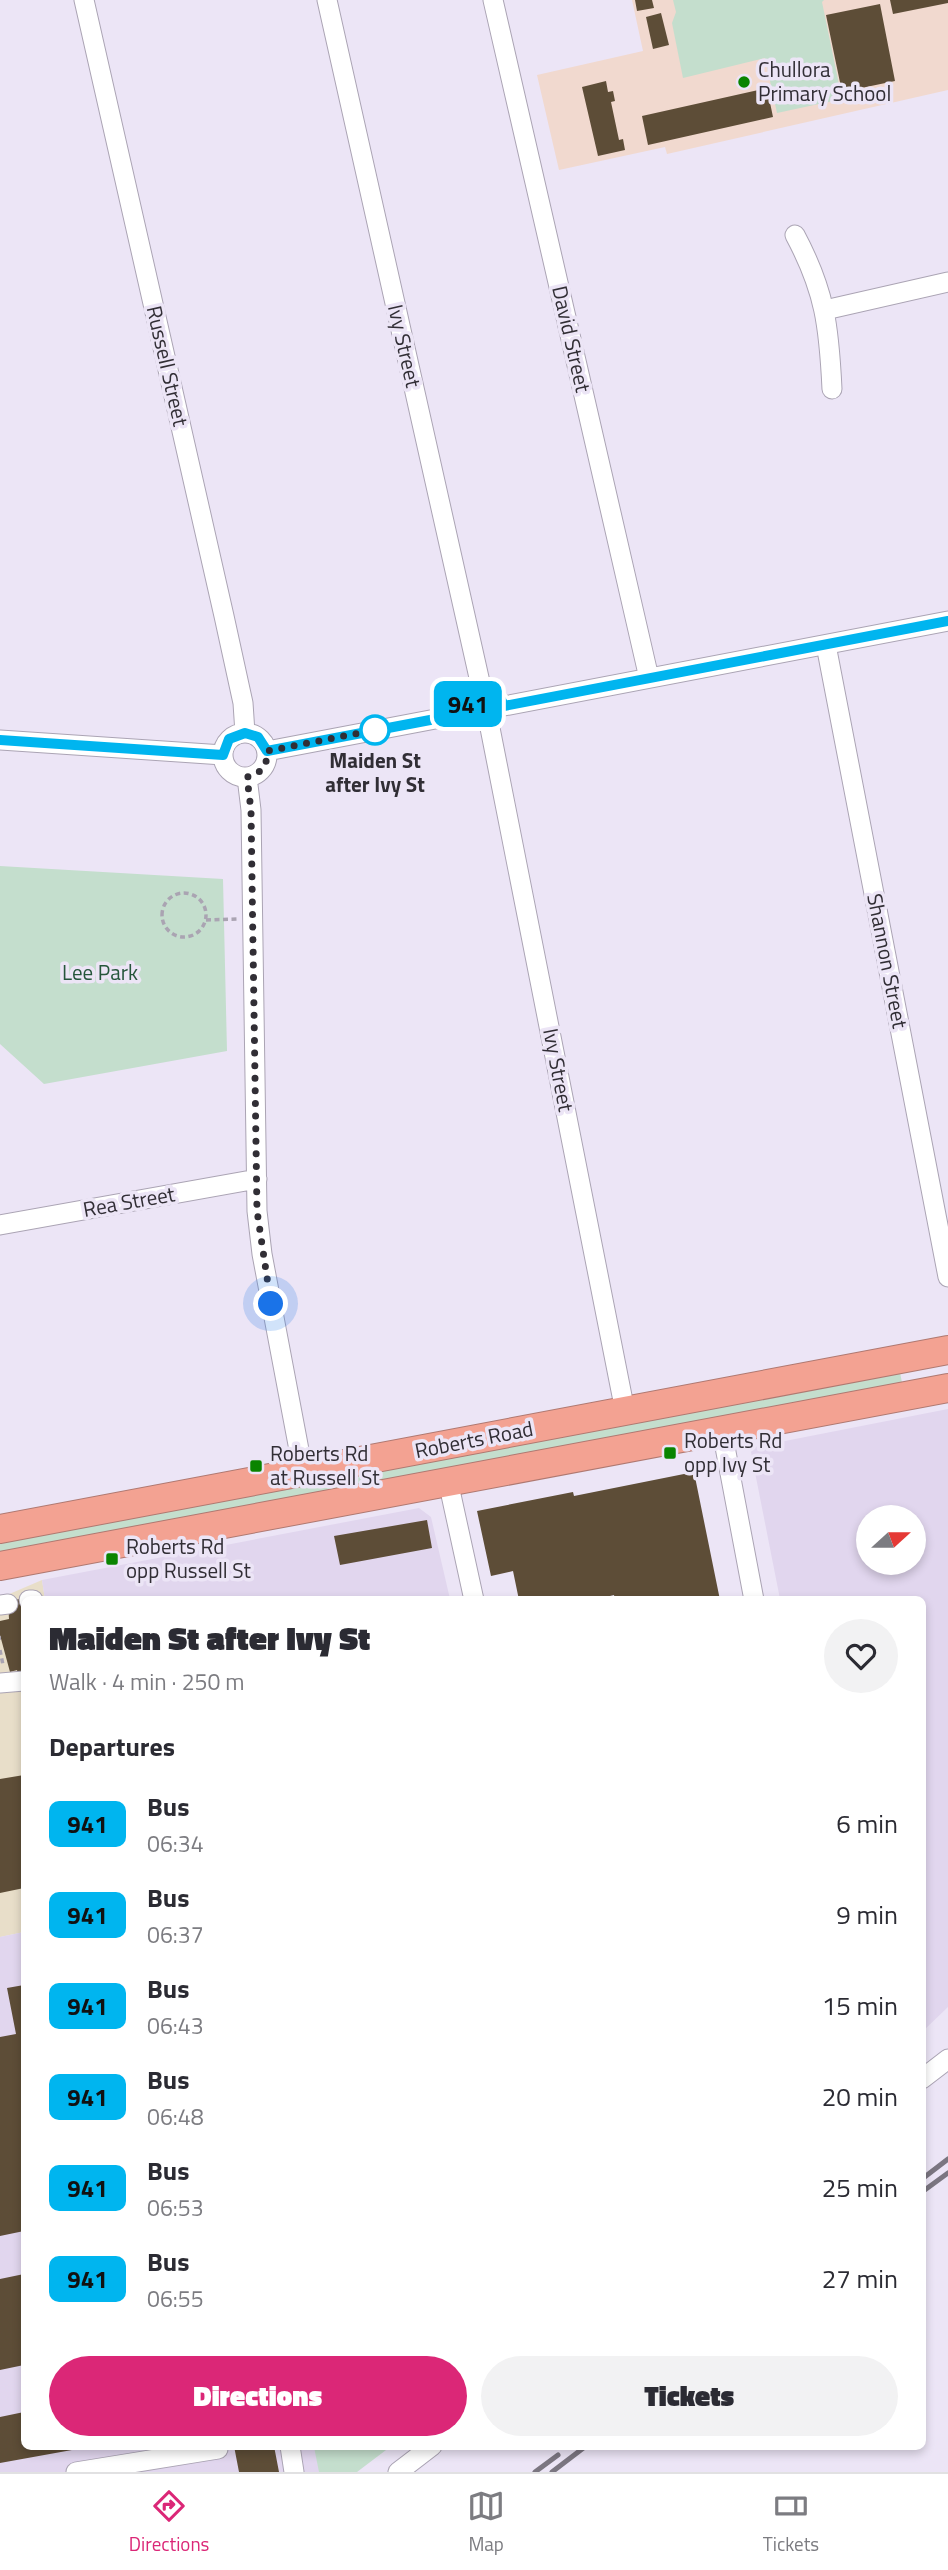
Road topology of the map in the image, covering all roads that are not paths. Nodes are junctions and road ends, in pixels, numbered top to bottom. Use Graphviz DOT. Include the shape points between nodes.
graph roads {
  1 [pos="84,0"];
  2 [pos="327,0"];
  3 [pos="493,0"];
  4 [pos="795,235"];
  5 [pos="948,282"];
  6 [pos="825,310"];
  7 [pos="832,389"];
  8 [pos="948,621"];
  9 [pos="825,645"];
  10 [pos="649,678"];
  11 [pos="482,691"];
  12 [pos="504,706"];
  13 [pos="467,713"];
  14 [pos="490,728"];
  15 [pos="245,733"];
  16 [pos="0,740"];
  17 [pos="267,751"];
  18 [pos="223,755"];
  19 [pos="247,777"];
  20 [pos="257,1179"];
  21 [pos="0,1225"];
  22 [pos="948,1277"];
  23 [pos="948,1350"];
  24 [pos="948,1388"];
  25 [pos="625,1411"];
  26 [pos="722,1431"];
  27 [pos="303,1471"];
  28 [pos="447,1481"];
  29 [pos="0,1529"];
  30 [pos="0,1566"];
  31 [pos="473,1596"];
  32 [pos="753,1596"];
  33 [pos="21,1681"];
  34 [pos="0,1683"];
  35 [pos="948,2059"];
  36 [pos="926,2076"];
  37 [pos="214,2450"];
  38 [pos="291,2450"];
  39 [pos="427,2450"];
  40 [pos="157,2466"];
  41 [pos="76,2472"];
  42 [pos="294,2472"];
  43 [pos="398,2472"];
  1 -- 15 [label="street, Russell Street" via="224,616"];
  2 -- 11 [label="street, Ivy Street"];
  3 -- 10 [label="street, David Street"];
  4 -- 6 [label="street"];
  5 -- 6 [label="street"];
  6 -- 7 [label="street"];
  8 -- 9 [label="street"];
  9 -- 10 [label="street"];
  9 -- 22 [label="street, Shannon Street"];
  10 -- 12 [label="street"];
  11 -- 12 [label="street" via="494,692"];
  11 -- 13 [label="street" via="468,701"];
  12 -- 14 [label="street" via="500,722"];
  13 -- 14 [label="street" via="478,727"];
  13 -- 17 [label="street"];
  14 -- 25 [label="street, Ivy Street"];
  15 -- 17 [label="street" via="258,737"];
  15 -- 18 [label="street" via="229,739"];
  16 -- 18 [label="street"];
  17 -- 19 [label="street" via="263,768"];
  18 -- 19 [label="street" via="230,772"];
  19 -- 20 [label="street"];
  20 -- 21 [label="street, Rea Street"];
  20 -- 27 [label="street" via="262,1254"];
  23 -- 25 [label="highway, Roberts Road"];
  24 -- 26 [label="highway, Roberts Road"];
  25 -- 27 [label="highway, Roberts Road"];
  26 -- 28 [label="highway, Roberts Road"];
  26 -- 32 [label="street"];
  27 -- 29 [label="highway, Roberts Road"];
  28 -- 30 [label="highway, Roberts Road"];
  28 -- 31 [label="street"];
  33 -- 34 [label="street"];
  35 -- 36 [label="street"];
  37 -- 40 [label="street"];
  38 -- 42 [label="street"];
  39 -- 43 [label="street"];
  40 -- 41 [label="street"];
}
